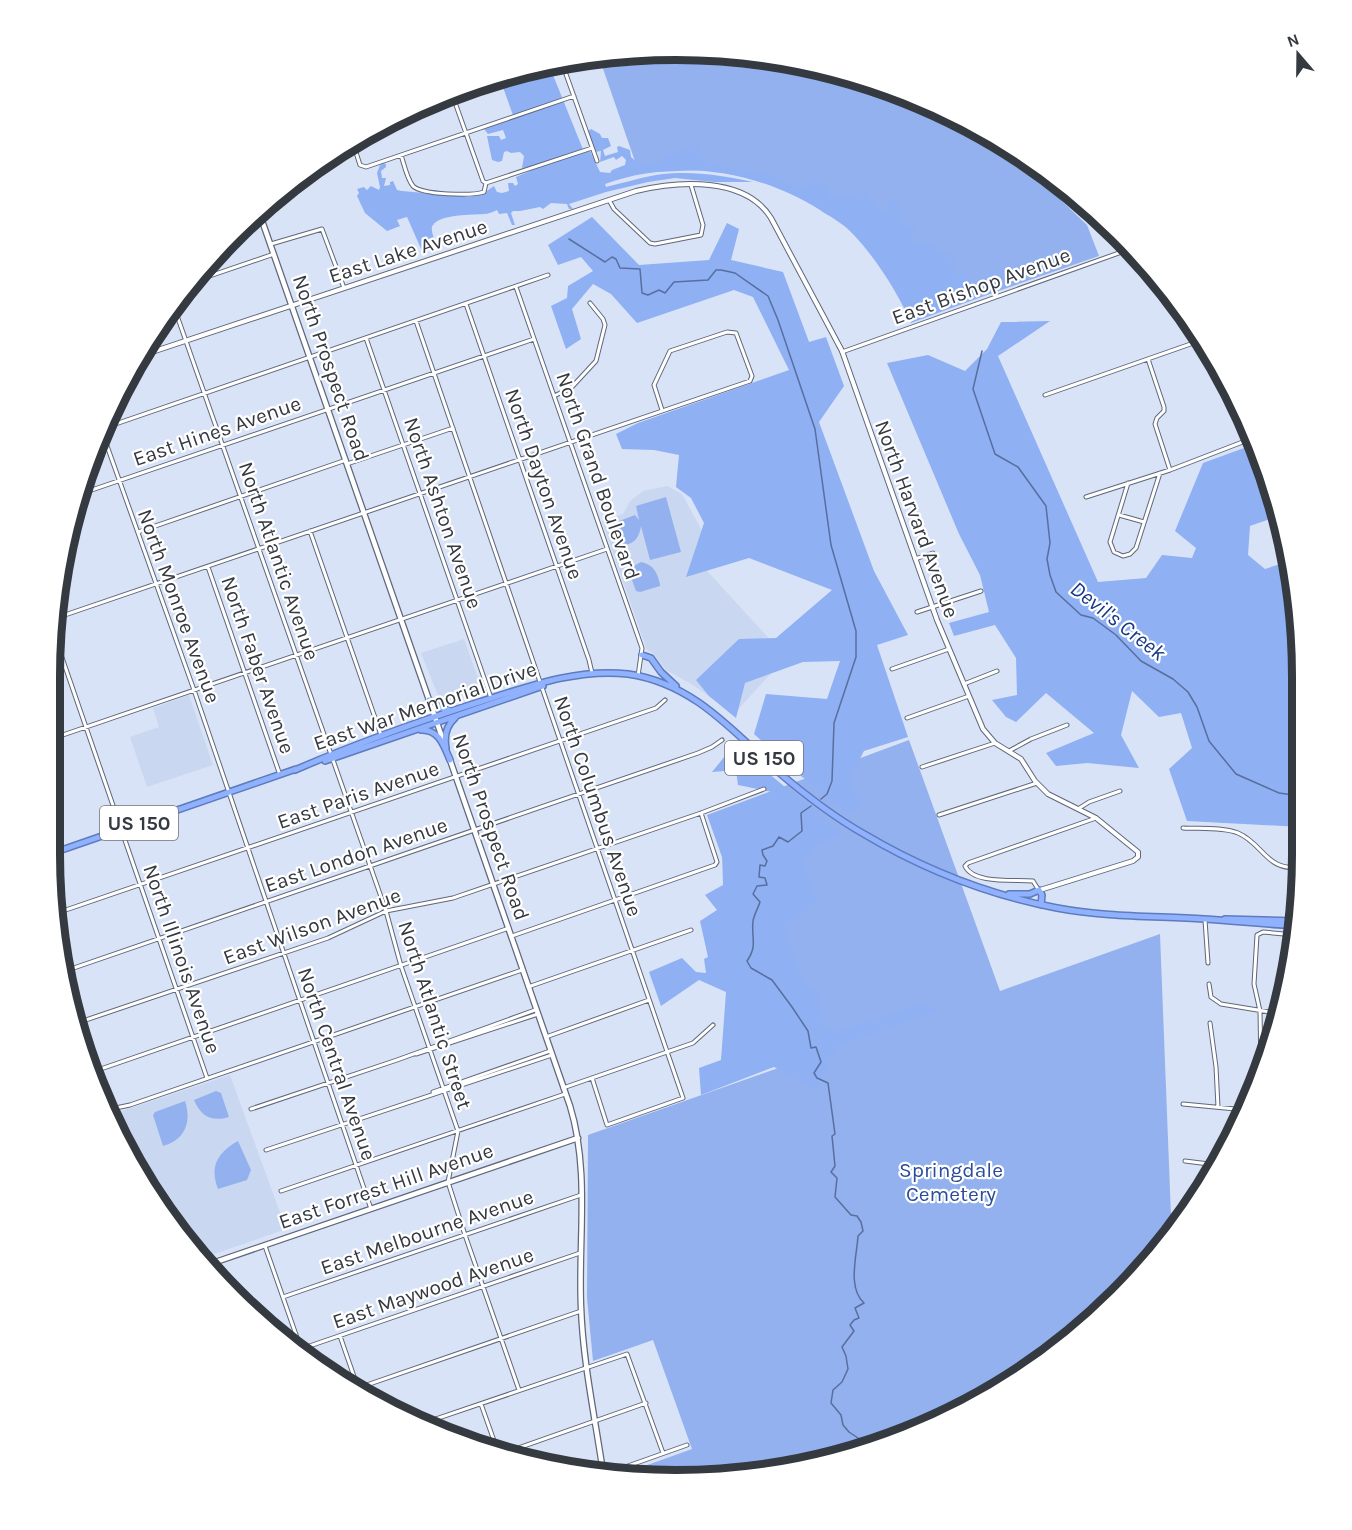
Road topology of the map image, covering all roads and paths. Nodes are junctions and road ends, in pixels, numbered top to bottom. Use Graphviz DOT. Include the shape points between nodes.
graph roads {
  1 [pos="565,70"];
  2 [pos="574,96"];
  3 [pos="455,102"];
  4 [pos="466,132"];
  5 [pos="592,148"];
  6 [pos="355,151"];
  7 [pos="401,155"];
  8 [pos="597,161"];
  9 [pos="486,183"];
  10 [pos="690,185"];
  11 [pos="609,200"];
  12 [pos="262,220"];
  13 [pos="271,244"];
  14 [pos="1123,252"];
  15 [pos="274,254"];
  16 [pos="548,275"];
  17 [pos="207,277"];
  18 [pos="516,287"];
  19 [pos="344,288"];
  20 [pos="590,303"];
  21 [pos="466,304"];
  22 [pos="292,305"];
  23 [pos="177,315"];
  24 [pos="416,321"];
  25 [pos="366,338"];
  26 [pos="534,339"];
  27 [pos="186,341"];
  28 [pos="1194,343"];
  29 [pos="153,352"];
  30 [pos="842,352"];
  31 [pos="484,356"];
  32 [pos="310,357"];
  33 [pos="1148,359"];
  34 [pos="434,373"];
  35 [pos="384,390"];
  36 [pos="205,394"];
  37 [pos="1045,395"];
  38 [pos="554,396"];
  39 [pos="328,409"];
  40 [pos="662,410"];
  41 [pos="114,425"];
  42 [pos="453,428"];
  43 [pos="1245,441"];
  44 [pos="106,443"];
  45 [pos="570,443"];
  46 [pos="223,445"];
  47 [pos="403,445"];
  48 [pos="520,460"];
  49 [pos="347,462"];
  50 [pos="1170,470"];
  51 [pos="1160,473"];
  52 [pos="470,477"];
  53 [pos="119,481"];
  54 [pos="1128,483"];
  55 [pos="89,491"];
  56 [pos="420,494"];
  57 [pos="241,496"];
  58 [pos="1086,496"];
  59 [pos="364,513"];
  60 [pos="1119,515"];
  61 [pos="1144,522"];
  62 [pos="310,531"];
  63 [pos="137,532"];
  64 [pos="260,548"];
  65 [pos="607,549"];
  66 [pos="933,553"];
  67 [pos="915,559"];
  68 [pos="208,566"];
  69 [pos="557,566"];
  70 [pos="507,583"];
  71 [pos="155,584"];
  72 [pos="981,591"];
  73 [pos="457,600"];
  74 [pos="932,608"];
  75 [pos="917,612"];
  76 [pos="63,616"];
  77 [pos="402,619"];
  78 [pos="347,637"];
  79 [pos="949,649"];
  80 [pos="61,653"];
  81 [pos="296,655"];
  82 [pos="642,655"];
  83 [pos="892,669"];
  84 [pos="997,671"];
  85 [pos="246,672"];
  86 [pos="592,673"];
  87 [pos="638,676"];
  88 [pos="964,684"];
  89 [pos="541,685"];
  90 [pos="194,690"];
  91 [pos="685,692"];
  92 [pos="969,696"];
  93 [pos="491,698"];
  94 [pos="429,700"];
  95 [pos="665,700"];
  96 [pos="453,710"];
  97 [pos="463,714"];
  98 [pos="435,717"];
  99 [pos="907,718"];
  100 [pos="437,723"];
  101 [pos="1067,725"];
  102 [pos="86,727"];
  103 [pos="381,735"];
  104 [pos="60,736"];
  105 [pos="390,739"];
  106 [pos="722,740"];
  107 [pos="559,741"];
  108 [pos="995,743"];
  109 [pos="1009,751"];
  110 [pos="447,753"];
  111 [pos="332,757"];
  112 [pos="450,760"];
  113 [pos="922,767"];
  114 [pos="280,775"];
  115 [pos="456,777"];
  116 [pos="1037,783"];
  117 [pos="764,789"];
  118 [pos="1120,791"];
  119 [pos="228,793"];
  120 [pos="578,794"];
  121 [pos="1078,809"];
  122 [pos="351,812"];
  123 [pos="701,813"];
  124 [pos="939,815"];
  125 [pos="1096,818"];
  126 [pos="1183,828"];
  127 [pos="121,829"];
  128 [pos="474,830"];
  129 [pos="597,848"];
  130 [pos="247,849"];
  131 [pos="60,850"];
  132 [pos="370,866"];
  133 [pos="1292,868"];
  134 [pos="140,885"];
  135 [pos="493,885"];
  136 [pos="1047,889"];
  137 [pos="984,890"];
  138 [pos="1040,893"];
  139 [pos="615,900"];
  140 [pos="265,902"];
  141 [pos="1041,904"];
  142 [pos="63,911"];
  143 [pos="386,911"];
  144 [pos="1205,920"];
  145 [pos="1288,921"];
  146 [pos="1288,925"];
  147 [pos="508,928"];
  148 [pos="691,930"];
  149 [pos="1287,934"];
  150 [pos="511,936"];
  151 [pos="159,939"];
  152 [pos="632,950"];
  153 [pos="282,953"];
  154 [pos="1208,963"];
  155 [pos="401,966"];
  156 [pos="71,968"];
  157 [pos="523,970"];
  158 [pos="1209,984"];
  159 [pos="528,987"];
  160 [pos="177,989"];
  161 [pos="649,1000"];
  162 [pos="299,1001"];
  163 [pos="415,1007"];
  164 [pos="1260,1011"];
  165 [pos="537,1012"];
  166 [pos="1271,1013"];
  167 [pos="83,1021"];
  168 [pos="1210,1023"];
  169 [pos="713,1025"];
  170 [pos="546,1037"];
  171 [pos="193,1038"];
  172 [pos="313,1042"];
  173 [pos="1261,1047"];
  174 [pos="430,1049"];
  175 [pos="667,1052"];
  176 [pos="551,1053"];
  177 [pos="99,1069"];
  178 [pos="207,1078"];
  179 [pos="592,1078"];
  180 [pos="327,1084"];
  181 [pos="563,1088"];
  182 [pos="444,1090"];
  183 [pos="566,1094"];
  184 [pos="1183,1104"];
  185 [pos="1218,1107"];
  186 [pos="116,1108"];
  187 [pos="251,1109"];
  188 [pos="1236,1109"];
  189 [pos="341,1124"];
  190 [pos="458,1131"];
  191 [pos="578,1138"];
  192 [pos="266,1150"];
  193 [pos="1185,1161"];
  194 [pos="1208,1164"];
  195 [pos="356,1166"];
  196 [pos="448,1182"];
  197 [pos="281,1191"];
  198 [pos="580,1195"];
  199 [pos="371,1209"];
  200 [pos="465,1235"];
  201 [pos="265,1245"];
  202 [pos="580,1253"];
  203 [pos="215,1263"];
  204 [pos="483,1287"];
  205 [pos="284,1297"];
  206 [pos="581,1311"];
  207 [pos="340,1336"];
  208 [pos="501,1338"];
  209 [pos="298,1341"];
  210 [pos="307,1347"];
  211 [pos="587,1368"];
  212 [pos="355,1379"];
  213 [pos="365,1385"];
  214 [pos="519,1390"];
  215 [pos="646,1403"];
  216 [pos="481,1404"];
  217 [pos="434,1420"];
  218 [pos="595,1422"];
  219 [pos="494,1442"];
  220 [pos="687,1445"];
  221 [pos="518,1449"];
  222 [pos="663,1453"];
  223 [pos="602,1466"];
  224 [pos="622,1468"];
  1 -- 2 [label="street"];
  2 -- 4 [label="street"];
  2 -- 5 [label="street"];
  3 -- 4 [label="street"];
  4 -- 7 [label="street"];
  4 -- 9 [label="street"];
  5 -- 8 [label="street"];
  5 -- 9 [label="street"];
  6 -- 7 [label="street" via="362,166"];
  7 -- 9 [label="street" via="411,183 420,190 475,194 484,192"];
  10 -- 11 [label="street, East Lake Avenue" via="641,190"];
  10 -- 11 [label="street" via="704,227 701,235 691,238 650,243"];
  10 -- 30 [label="street, North Harvard Avenue" via="738,192 765,210"];
  11 -- 19 [label="street, East Lake Avenue"];
  12 -- 13 [label="main road, North Prospect Road"];
  13 -- 15 [label="main road, North Prospect Road"];
  13 -- 19 [label="street" via="322,229"];
  14 -- 30 [label="street, East Bishop Avenue"];
  15 -- 17 [label="street"];
  15 -- 22 [label="main road, North Prospect Road"];
  16 -- 18 [label="street"];
  18 -- 21 [label="street"];
  18 -- 26 [label="street, North Grand Boulevard"];
  19 -- 22 [label="street, East Lake Avenue"];
  20 -- 38 [label="street" via="605,326 596,362 571,388"];
  21 -- 24 [label="street"];
  21 -- 31 [label="street, North Dayton Avenue"];
  22 -- 27 [label="street, East Lake Avenue"];
  22 -- 32 [label="main road, North Prospect Road"];
  23 -- 27 [label="street, North Atlantic Avenue"];
  24 -- 25 [label="street"];
  24 -- 34 [label="street, North Columbus Avenue"];
  25 -- 32 [label="street"];
  25 -- 35 [label="street, North Ashton Avenue"];
  26 -- 31 [label="street, East Hines Avenue"];
  26 -- 38 [label="street, North Grand Boulevard"];
  27 -- 29 [label="street, East Lake Avenue"];
  27 -- 36 [label="street, North Atlantic Avenue"];
  28 -- 33 [label="street"];
  30 -- 67 [label="street, North Harvard Avenue"];
  31 -- 34 [label="street, East Hines Avenue"];
  31 -- 48 [label="street, North Dayton Avenue"];
  32 -- 36 [label="street"];
  32 -- 39 [label="main road, North Prospect Road"];
  33 -- 37 [label="street"];
  33 -- 50 [label="street" via="1164,407 1155,424"];
  34 -- 35 [label="street, East Hines Avenue"];
  34 -- 42 [label="street, North Columbus Avenue"];
  35 -- 39 [label="street, East Hines Avenue"];
  35 -- 47 [label="street, North Ashton Avenue"];
  36 -- 41 [label="street"];
  36 -- 46 [label="street, North Atlantic Avenue"];
  38 -- 45 [label="street, North Grand Boulevard"];
  39 -- 46 [label="street, East Hines Avenue"];
  39 -- 49 [label="main road, North Prospect Road"];
  40 -- 40 [label="street" via="655,382 669,353 728,331 738,335 751,380"];
  40 -- 45 [label="street"];
  42 -- 47 [label="street"];
  42 -- 52 [label="street, North Columbus Avenue"];
  43 -- 50 [label="street"];
  44 -- 53 [label="street, North Monroe Avenue"];
  45 -- 48 [label="street"];
  45 -- 65 [label="street, North Grand Boulevard"];
  46 -- 53 [label="street, East Hines Avenue"];
  46 -- 57 [label="street, North Atlantic Avenue"];
  47 -- 49 [label="street"];
  47 -- 56 [label="street, North Ashton Avenue"];
  48 -- 52 [label="street"];
  48 -- 69 [label="street, North Dayton Avenue"];
  49 -- 57 [label="street"];
  49 -- 59 [label="main road, North Prospect Road"];
  50 -- 51 [label="street"];
  51 -- 54 [label="street"];
  51 -- 61 [label="street"];
  52 -- 56 [label="street"];
  52 -- 70 [label="street, North Columbus Avenue"];
  53 -- 55 [label="street, East Hines Avenue"];
  53 -- 63 [label="street, North Monroe Avenue"];
  54 -- 58 [label="street"];
  54 -- 60 [label="street"];
  56 -- 59 [label="street"];
  56 -- 73 [label="street, North Ashton Avenue"];
  57 -- 63 [label="street"];
  57 -- 64 [label="street, North Atlantic Avenue"];
  59 -- 62 [label="street"];
  59 -- 77 [label="main road, North Prospect Road"];
  60 -- 61 [label="street"];
  60 -- 61 [label="street" via="1110,542 1119,555 1127,556 1135,550"];
  62 -- 64 [label="street"];
  62 -- 78 [label="street"];
  63 -- 71 [label="street, North Monroe Avenue"];
  64 -- 68 [label="street"];
  64 -- 81 [label="street, North Atlantic Avenue"];
  65 -- 69 [label="street"];
  65 -- 82 [label="street, North Grand Boulevard"];
  66 -- 67 [label="street"];
  67 -- 74 [label="street, North Harvard Avenue"];
  68 -- 71 [label="street"];
  68 -- 85 [label="street, North Faber Avenue"];
  69 -- 70 [label="street"];
  69 -- 86 [label="street, North Dayton Avenue"];
  70 -- 73 [label="street"];
  70 -- 89 [label="street, North Columbus Avenue"];
  71 -- 76 [label="street"];
  71 -- 90 [label="street, North Monroe Avenue"];
  72 -- 74 [label="street"];
  73 -- 77 [label="street"];
  73 -- 93 [label="street, North Ashton Avenue"];
  74 -- 75 [label="street"];
  74 -- 79 [label="street, North Harvard Avenue"];
  77 -- 78 [label="street"];
  77 -- 94 [label="main road, North Prospect Road"];
  78 -- 81 [label="street"];
  78 -- 103 [label="street"];
  79 -- 83 [label="street"];
  79 -- 88 [label="street, North Harvard Avenue"];
  80 -- 102 [label="street, North Illinois Avenue"];
  81 -- 85 [label="street"];
  81 -- 111 [label="street, North Atlantic Avenue"];
  82 -- 87 [label="street, North Grand Boulevard"];
  82 -- 91 [label="highway" via="651,658"];
  84 -- 88 [label="street"];
  85 -- 90 [label="street"];
  85 -- 114 [label="street, North Faber Avenue"];
  86 -- 87 [label="highway, East War Memorial Drive / US 150"];
  86 -- 89 [label="highway, East War Memorial Drive / US 150"];
  87 -- 91 [label="highway, East War Memorial Drive / US 150"];
  88 -- 92 [label="street, North Harvard Avenue"];
  89 -- 93 [label="highway, East War Memorial Drive / US 150"];
  89 -- 97 [label="highway, East War Memorial Drive / US 150"];
  89 -- 107 [label="street, North Columbus Avenue"];
  90 -- 102 [label="street"];
  90 -- 119 [label="street, North Monroe Avenue"];
  91 -- 137 [label="highway, East War Memorial Drive / US 150" via="837,817 914,861"];
  92 -- 99 [label="street"];
  92 -- 108 [label="street, North Harvard Avenue" via="983,729"];
  93 -- 96 [label="highway, East War Memorial Drive / US 150"];
  94 -- 96 [label="highway"];
  94 -- 98 [label="main road, North Prospect Road"];
  95 -- 107 [label="street, East Paris Avenue" via="656,708"];
  96 -- 98 [label="highway, East War Memorial Drive / US 150"];
  97 -- 100 [label="highway, East War Memorial Drive / US 150"];
  97 -- 110 [label="highway" via="448,727"];
  98 -- 100 [label="main road, North Prospect Road"];
  98 -- 103 [label="highway, East War Memorial Drive / US 150"];
  100 -- 105 [label="highway, East War Memorial Drive / US 150"];
  100 -- 110 [label="main road, North Prospect Road"];
  101 -- 109 [label="street"];
  102 -- 104 [label="street"];
  102 -- 127 [label="street, North Illinois Avenue"];
  103 -- 111 [label="highway, East War Memorial Drive / US 150"];
  105 -- 111 [label="highway, East War Memorial Drive / US 150"];
  105 -- 112 [label="highway" via="419,730 430,731 440,739"];
  106 -- 120 [label="street, East London Avenue" via="711,748"];
  107 -- 115 [label="street, East Paris Avenue"];
  107 -- 120 [label="street, North Columbus Avenue"];
  108 -- 109 [label="street, North Harvard Avenue"];
  108 -- 113 [label="street"];
  109 -- 116 [label="street, North Harvard Avenue" via="1022,760"];
  110 -- 112 [label="main road, North Prospect Road"];
  111 -- 114 [label="highway, East War Memorial Drive / US 150"];
  111 -- 122 [label="street, North Atlantic Street"];
  112 -- 115 [label="main road, North Prospect Road"];
  114 -- 119 [label="highway, East War Memorial Drive / US 150"];
  115 -- 122 [label="street, East Paris Avenue"];
  115 -- 128 [label="main road, North Prospect Road"];
  116 -- 121 [label="street, North Harvard Avenue" via="1051,796"];
  116 -- 124 [label="street"];
  117 -- 123 [label="street, East Wilson Avenue"];
  118 -- 121 [label="street"];
  119 -- 127 [label="highway, East War Memorial Drive / US 150"];
  119 -- 130 [label="street, North Central Avenue"];
  120 -- 128 [label="street, East London Avenue"];
  120 -- 129 [label="street, North Columbus Avenue"];
  121 -- 125 [label="street, North Harvard Avenue"];
  122 -- 130 [label="street, East Paris Avenue"];
  122 -- 132 [label="street, North Atlantic Street"];
  123 -- 129 [label="street, East Wilson Avenue"];
  123 -- 139 [label="street" via="717,864"];
  125 -- 136 [label="street, North Harvard Avenue" via="1136,849 1138,856"];
  125 -- 138 [label="street" via="965,866 968,871 993,880 1033,881"];
  126 -- 133 [label="street" via="1238,833 1277,865"];
  127 -- 131 [label="highway, East War Memorial Drive / US 150"];
  127 -- 134 [label="street, North Illinois Avenue"];
  128 -- 132 [label="street, East London Avenue"];
  128 -- 135 [label="main road, North Prospect Road"];
  129 -- 135 [label="street, East Wilson Avenue"];
  129 -- 139 [label="street, North Columbus Avenue"];
  130 -- 134 [label="street, East Paris Avenue"];
  130 -- 140 [label="street, North Central Avenue"];
  132 -- 140 [label="street, East London Avenue"];
  132 -- 143 [label="street, North Atlantic Street"];
  134 -- 142 [label="street, East Paris Avenue"];
  134 -- 151 [label="street, North Illinois Avenue"];
  135 -- 143 [label="street, East Wilson Avenue" via="443,901"];
  135 -- 147 [label="main road, North Prospect Road"];
  136 -- 138 [label="highway"];
  137 -- 138 [label="highway"];
  137 -- 141 [label="highway, East War Memorial Drive / US 150"];
  138 -- 141 [label="highway"];
  139 -- 150 [label="street"];
  139 -- 152 [label="street, North Columbus Avenue"];
  140 -- 151 [label="street, East London Avenue"];
  140 -- 153 [label="street, North Central Avenue"];
  141 -- 144 [label="highway, East War Memorial Drive / US 150" via="1106,914"];
  143 -- 153 [label="street, East Wilson Avenue" via="336,935"];
  143 -- 155 [label="street, North Atlantic Street"];
  144 -- 145 [label="highway, East War Memorial Drive / US 150"];
  144 -- 146 [label="highway, East War Memorial Drive / US 150"];
  144 -- 154 [label="street"];
  147 -- 150 [label="main road, North Prospect Road"];
  147 -- 155 [label="street"];
  148 -- 152 [label="street"];
  149 -- 164 [label="street" via="1258,933 1254,984"];
  150 -- 157 [label="main road, North Prospect Road"];
  151 -- 156 [label="street, East London Avenue"];
  151 -- 160 [label="street, North Illinois Avenue"];
  152 -- 159 [label="street"];
  152 -- 161 [label="street, North Columbus Avenue"];
  153 -- 160 [label="street, East Wilson Avenue"];
  153 -- 162 [label="street, North Central Avenue"];
  155 -- 162 [label="street"];
  155 -- 163 [label="street, North Atlantic Street"];
  157 -- 159 [label="main road, North Prospect Road"];
  157 -- 163 [label="street"];
  158 -- 164 [label="street" via="1210,997 1221,1004"];
  159 -- 165 [label="main road, North Prospect Road"];
  160 -- 167 [label="street, East Wilson Avenue"];
  160 -- 171 [label="street, North Illinois Avenue"];
  161 -- 170 [label="street"];
  161 -- 175 [label="street, North Columbus Avenue"];
  162 -- 171 [label="street"];
  162 -- 172 [label="street, North Central Avenue"];
  163 -- 172 [label="street"];
  163 -- 174 [label="street, North Atlantic Street"];
  164 -- 166 [label="street"];
  164 -- 173 [label="street"];
  165 -- 170 [label="main road, North Prospect Road"];
  165 -- 174 [label="street"];
  168 -- 185 [label="street"];
  169 -- 175 [label="street" via="694,1042"];
  170 -- 176 [label="main road, North Prospect Road"];
  171 -- 177 [label="street"];
  171 -- 178 [label="street, North Illinois Avenue"];
  172 -- 178 [label="street"];
  172 -- 180 [label="street, North Central Avenue"];
  174 -- 180 [label="street"];
  174 -- 182 [label="street, North Atlantic Street"];
  175 -- 179 [label="street"];
  175 -- 179 [label="street, North Columbus Avenue" via="683,1098 607,1125"];
  176 -- 181 [label="main road, North Prospect Road"];
  176 -- 182 [label="street"];
  178 -- 186 [label="street"];
  179 -- 181 [label="street"];
  180 -- 187 [label="street"];
  180 -- 189 [label="street, North Central Avenue"];
  181 -- 183 [label="main road, North Prospect Road"];
  182 -- 189 [label="street"];
  182 -- 190 [label="street, North Atlantic Street"];
  183 -- 190 [label="street"];
  183 -- 191 [label="main road, North Prospect Road"];
  184 -- 185 [label="street"];
  185 -- 188 [label="street"];
  189 -- 192 [label="street"];
  189 -- 195 [label="street, North Central Avenue"];
  190 -- 195 [label="street"];
  190 -- 196 [label="street, North Atlantic Street"];
  191 -- 196 [label="main road, East Forrest Hill Avenue"];
  191 -- 198 [label="main road, North Prospect Road"];
  193 -- 194 [label="street"];
  195 -- 197 [label="street"];
  195 -- 199 [label="street, North Central Avenue"];
  196 -- 199 [label="main road, East Forrest Hill Avenue"];
  196 -- 200 [label="street"];
  198 -- 200 [label="street, East Melbourne Avenue"];
  198 -- 202 [label="main road, North Prospect Road"];
  199 -- 201 [label="main road, East Forrest Hill Avenue"];
  200 -- 204 [label="street"];
  200 -- 205 [label="street, East Melbourne Avenue"];
  201 -- 203 [label="main road, East Forrest Hill Avenue"];
  201 -- 205 [label="street"];
  202 -- 204 [label="street, East Maywood Avenue"];
  202 -- 206 [label="main road, North Prospect Road"];
  204 -- 207 [label="street, East Maywood Avenue"];
  204 -- 208 [label="street"];
  205 -- 209 [label="street"];
  206 -- 208 [label="street"];
  206 -- 211 [label="main road, North Prospect Road"];
  207 -- 210 [label="street, East Maywood Avenue"];
  207 -- 212 [label="street"];
  208 -- 213 [label="street"];
  208 -- 214 [label="street"];
  211 -- 214 [label="street"];
  211 -- 215 [label="street" via="628,1354"];
  211 -- 218 [label="main road, North Prospect Road"];
  214 -- 216 [label="street"];
  215 -- 218 [label="street"];
  215 -- 222 [label="street"];
  216 -- 217 [label="street"];
  216 -- 219 [label="street"];
  218 -- 221 [label="street"];
  218 -- 223 [label="main road, North Prospect Road"];
  220 -- 222 [label="street"];
  222 -- 224 [label="street"];
}
